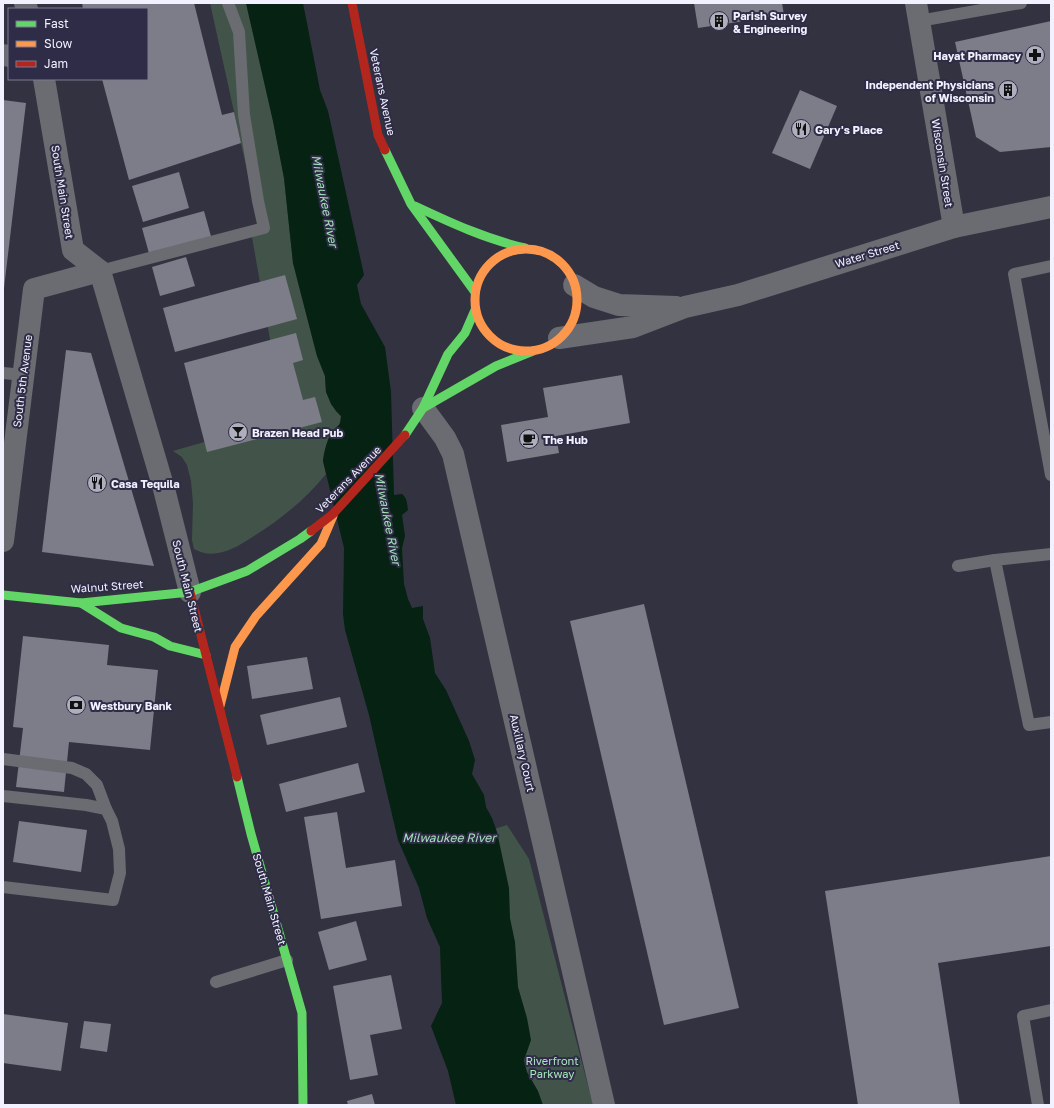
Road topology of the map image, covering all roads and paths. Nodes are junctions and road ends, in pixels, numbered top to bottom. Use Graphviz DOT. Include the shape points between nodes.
graph roads {
  1 [pos="228,3"];
  2 [pos="352,3"];
  3 [pos="1021,3"];
  4 [pos="977,7"];
  5 [pos="918,12"];
  6 [pos="44,80"];
  7 [pos="411,204"];
  8 [pos="1051,208"];
  9 [pos="954,227"];
  10 [pos="537,251"];
  11 [pos="1051,266"];
  12 [pos="100,271"];
  13 [pos="574,285"];
  14 [pos="475,292"];
  15 [pos="685,307"];
  16 [pos="476,310"];
  17 [pos="559,338"];
  18 [pos="534,351"];
  19 [pos="13,374"];
  20 [pos="424,408"];
  21 [pos="9,443"];
  22 [pos="1051,476"];
  23 [pos="333,514"];
  24 [pos="4,519"];
  25 [pos="3,542"];
  26 [pos="1051,554"];
  27 [pos="995,560"];
  28 [pos="958,566"];
  29 [pos="190,592"];
  30 [pos="3,595"];
  31 [pos="81,602"];
  32 [pos="206,655"];
  33 [pos="220,708"];
  34 [pos="1051,722"];
  35 [pos="3,759"];
  36 [pos="3,796"];
  37 [pos="106,810"];
  38 [pos="3,887"];
  39 [pos="287,960"];
  40 [pos="216,982"];
  41 [pos="1051,1010"];
  42 [pos="304,1105"];
  43 [pos="604,1105"];
  44 [pos="1038,1105"];
  1 -- 12 [label="lane" via="239,32 244,115 264,228"];
  2 -- 7 [label="street, Veterans Avenue" via="378,135"];
  3 -- 4 [label="lane"];
  4 -- 5 [label="lane"];
  5 -- 9 [label="street, Wisconsin Street"];
  6 -- 12 [label="street, South Main Street" via="72,250"];
  7 -- 10 [label="street" via="486,238"];
  7 -- 14 [label="street, Veterans Avenue"];
  8 -- 9 [label="street, Water Street"];
  9 -- 15 [label="street, Water Street" via="738,295"];
  10 -- 13 [label="street" via="560,263 569,273"];
  10 -- 14 [label="street" via="521,250 504,254 491,263 480,276"];
  11 -- 22 [label="lane" via="1014,274"];
  12 -- 19 [label="street, South 5th Avenue" via="34,289"];
  12 -- 29 [label="street, South Main Street" via="164,489"];
  13 -- 15 [label="street, Water Street" via="594,297 619,306"];
  13 -- 17 [label="street" via="577,299 575,314 569,327"];
  14 -- 16 [label="street"];
  15 -- 17 [label="street, Water Street" via="633,327"];
  16 -- 18 [label="street" via="480,324 490,337 503,346 518,351"];
  16 -- 20 [label="street, Veterans Avenue" via="465,332 448,354"];
  17 -- 18 [label="street"];
  18 -- 20 [label="street, Veterans Avenue" via="496,366"];
  19 -- 21 [label="street, South 5th Avenue"];
  20 -- 23 [label="street, Veterans Avenue" via="402,439"];
  20 -- 43 [label="street, Auxillary Court" via="453,454"];
  21 -- 24 [label="street, South 5th Avenue"];
  23 -- 29 [label="street, Veterans Avenue" via="300,539 247,571"];
  23 -- 33 [label="street" via="321,544 256,616 235,647"];
  24 -- 25 [label="street, South 5th Avenue"];
  26 -- 27 [label="lane"];
  27 -- 28 [label="lane"];
  27 -- 34 [label="lane" via="1029,725"];
  29 -- 31 [label="street, Walnut Street"];
  29 -- 32 [label="street, South Main Street"];
  30 -- 31 [label="street, Walnut Street"];
  31 -- 32 [label="street" via="121,628 154,637 170,646"];
  32 -- 33 [label="street, South Main Street"];
  33 -- 39 [label="street, South Main Street" via="251,834"];
  35 -- 37 [label="lane" via="72,768 86,774 97,785"];
  36 -- 37 [label="lane" via="86,805"];
  37 -- 38 [label="lane" via="112,821 119,849 120,873 113,900"];
  39 -- 40 [label="lane"];
  39 -- 42 [label="street, South Main Street" via="302,1013"];
  41 -- 44 [label="lane" via="1023,1016"];
}
